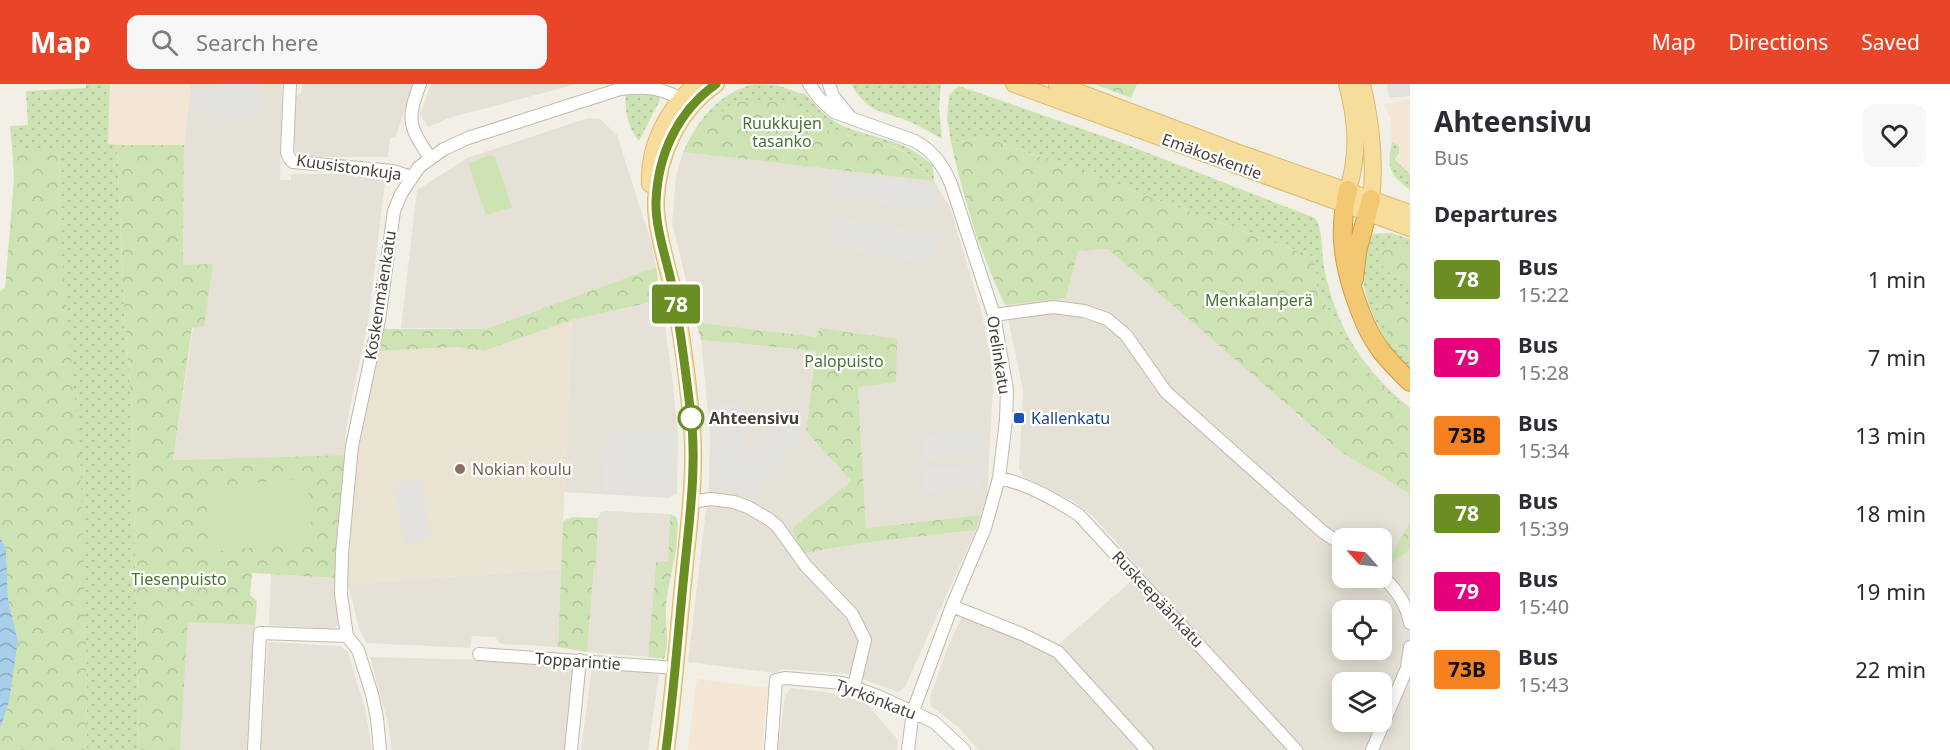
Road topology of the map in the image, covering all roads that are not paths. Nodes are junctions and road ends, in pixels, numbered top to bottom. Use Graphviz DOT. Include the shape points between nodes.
graph roads {
  1 [pos="290,84"];
  2 [pos="420,84"];
  3 [pos="696,84"];
  4 [pos="716,84"];
  5 [pos="809,84"];
  6 [pos="829,84"];
  7 [pos="1014,84"];
  8 [pos="1056,84"];
  9 [pos="1347,84"];
  10 [pos="1362,84"];
  11 [pos="685,103"];
  12 [pos="850,117"];
  13 [pos="430,158"];
  14 [pos="411,177"];
  15 [pos="1346,198"];
  16 [pos="1369,206"];
  17 [pos="1410,213"];
  18 [pos="1410,228"];
  19 [pos="1354,293"];
  20 [pos="994,315"];
  21 [pos="1410,382"];
  22 [pos="999,478"];
  23 [pos="691,502"];
  24 [pos="1332,537"];
  25 [pos="1392,586"];
  26 [pos="952,606"];
  27 [pos="1410,623"];
  28 [pos="347,636"];
  29 [pos="1410,647"];
  30 [pos="479,654"];
  31 [pos="580,660"];
  32 [pos="676,668"];
  33 [pos="854,686"];
  34 [pos="913,711"];
  35 [pos="254,750"];
  36 [pos="380,750"];
  37 [pos="572,750"];
  38 [pos="666,750"];
  39 [pos="771,750"];
  40 [pos="908,750"];
  41 [pos="964,750"];
  42 [pos="1147,750"];
  43 [pos="1296,750"];
  44 [pos="1372,750"];
  1 -- 14 [label="street, Kuusistonkuja" via="290,159 393,171"];
  2 -- 13 [label="street" via="410,119"];
  3 -- 11 [label="main road"];
  4 -- 11 [label="main road"];
  5 -- 12 [label="street, Orelinkatu" via="827,107"];
  6 -- 12 [label="street" via="833,96"];
  7 -- 15 [label="main road, Emäkoskentie"];
  8 -- 15 [label="main road, Emäkoskentie"];
  9 -- 15 [label="main road" via="1356,123 1356,145"];
  10 -- 16 [label="main road" via="1371,122 1374,175"];
  11 -- 13 [label="street, Koskenmäenkatu" via="667,91 651,87 620,89 468,138"];
  11 -- 23 [label="main road" via="667,148 656,201 691,416"];
  12 -- 20 [label="street, Orelinkatu" via="915,141 940,163 951,184"];
  13 -- 14 [label="street, Koskenmäenkatu"];
  14 -- 28 [label="street, Koskenmäenkatu" via="394,212 379,320 352,446 342,553 341,594"];
  15 -- 16 [label="main road, Emäkoskentie"];
  15 -- 19 [label="highway" via="1343,254"];
  16 -- 17 [label="main road, Emäkoskentie"];
  16 -- 18 [label="main road, Emäkoskentie"];
  16 -- 19 [label="highway" via="1357,252"];
  19 -- 21 [label="highway" via="1372,337"];
  20 -- 22 [label="street, Orelinkatu" via="1007,390"];
  20 -- 24 [label="street" via="1053,307 1107,319 1126,335 1166,392"];
  22 -- 26 [label="street, Orelinkatu" via="985,528"];
  22 -- 43 [label="street, Ruskeepäänkatu" via="1035,491 1084,520"];
  23 -- 32 [label="main road"];
  23 -- 33 [label="street" via="734,502 778,527 806,566 852,614 865,640"];
  25 -- 27 [label="street" via="1409,614"];
  26 -- 34 [label="street, Orelinkatu"];
  26 -- 42 [label="street" via="1058,652"];
  28 -- 35 [label="street" via="260,633"];
  28 -- 36 [label="street, Koskenmäenkatu" via="358,650 372,694"];
  29 -- 44 [label="street" via="1407,668"];
  30 -- 31 [label="street, Topparintie"];
  31 -- 32 [label="street, Topparintie"];
  31 -- 37 [label="street"];
  32 -- 38 [label="main road"];
  33 -- 34 [label="street, Tyrkönkatu"];
  33 -- 39 [label="street, Tyrkönkatu" via="831,681 776,680"];
  34 -- 40 [label="street, Orelinkatu"];
  34 -- 41 [label="street, Tyrkönkatu" via="934,722"];
}
